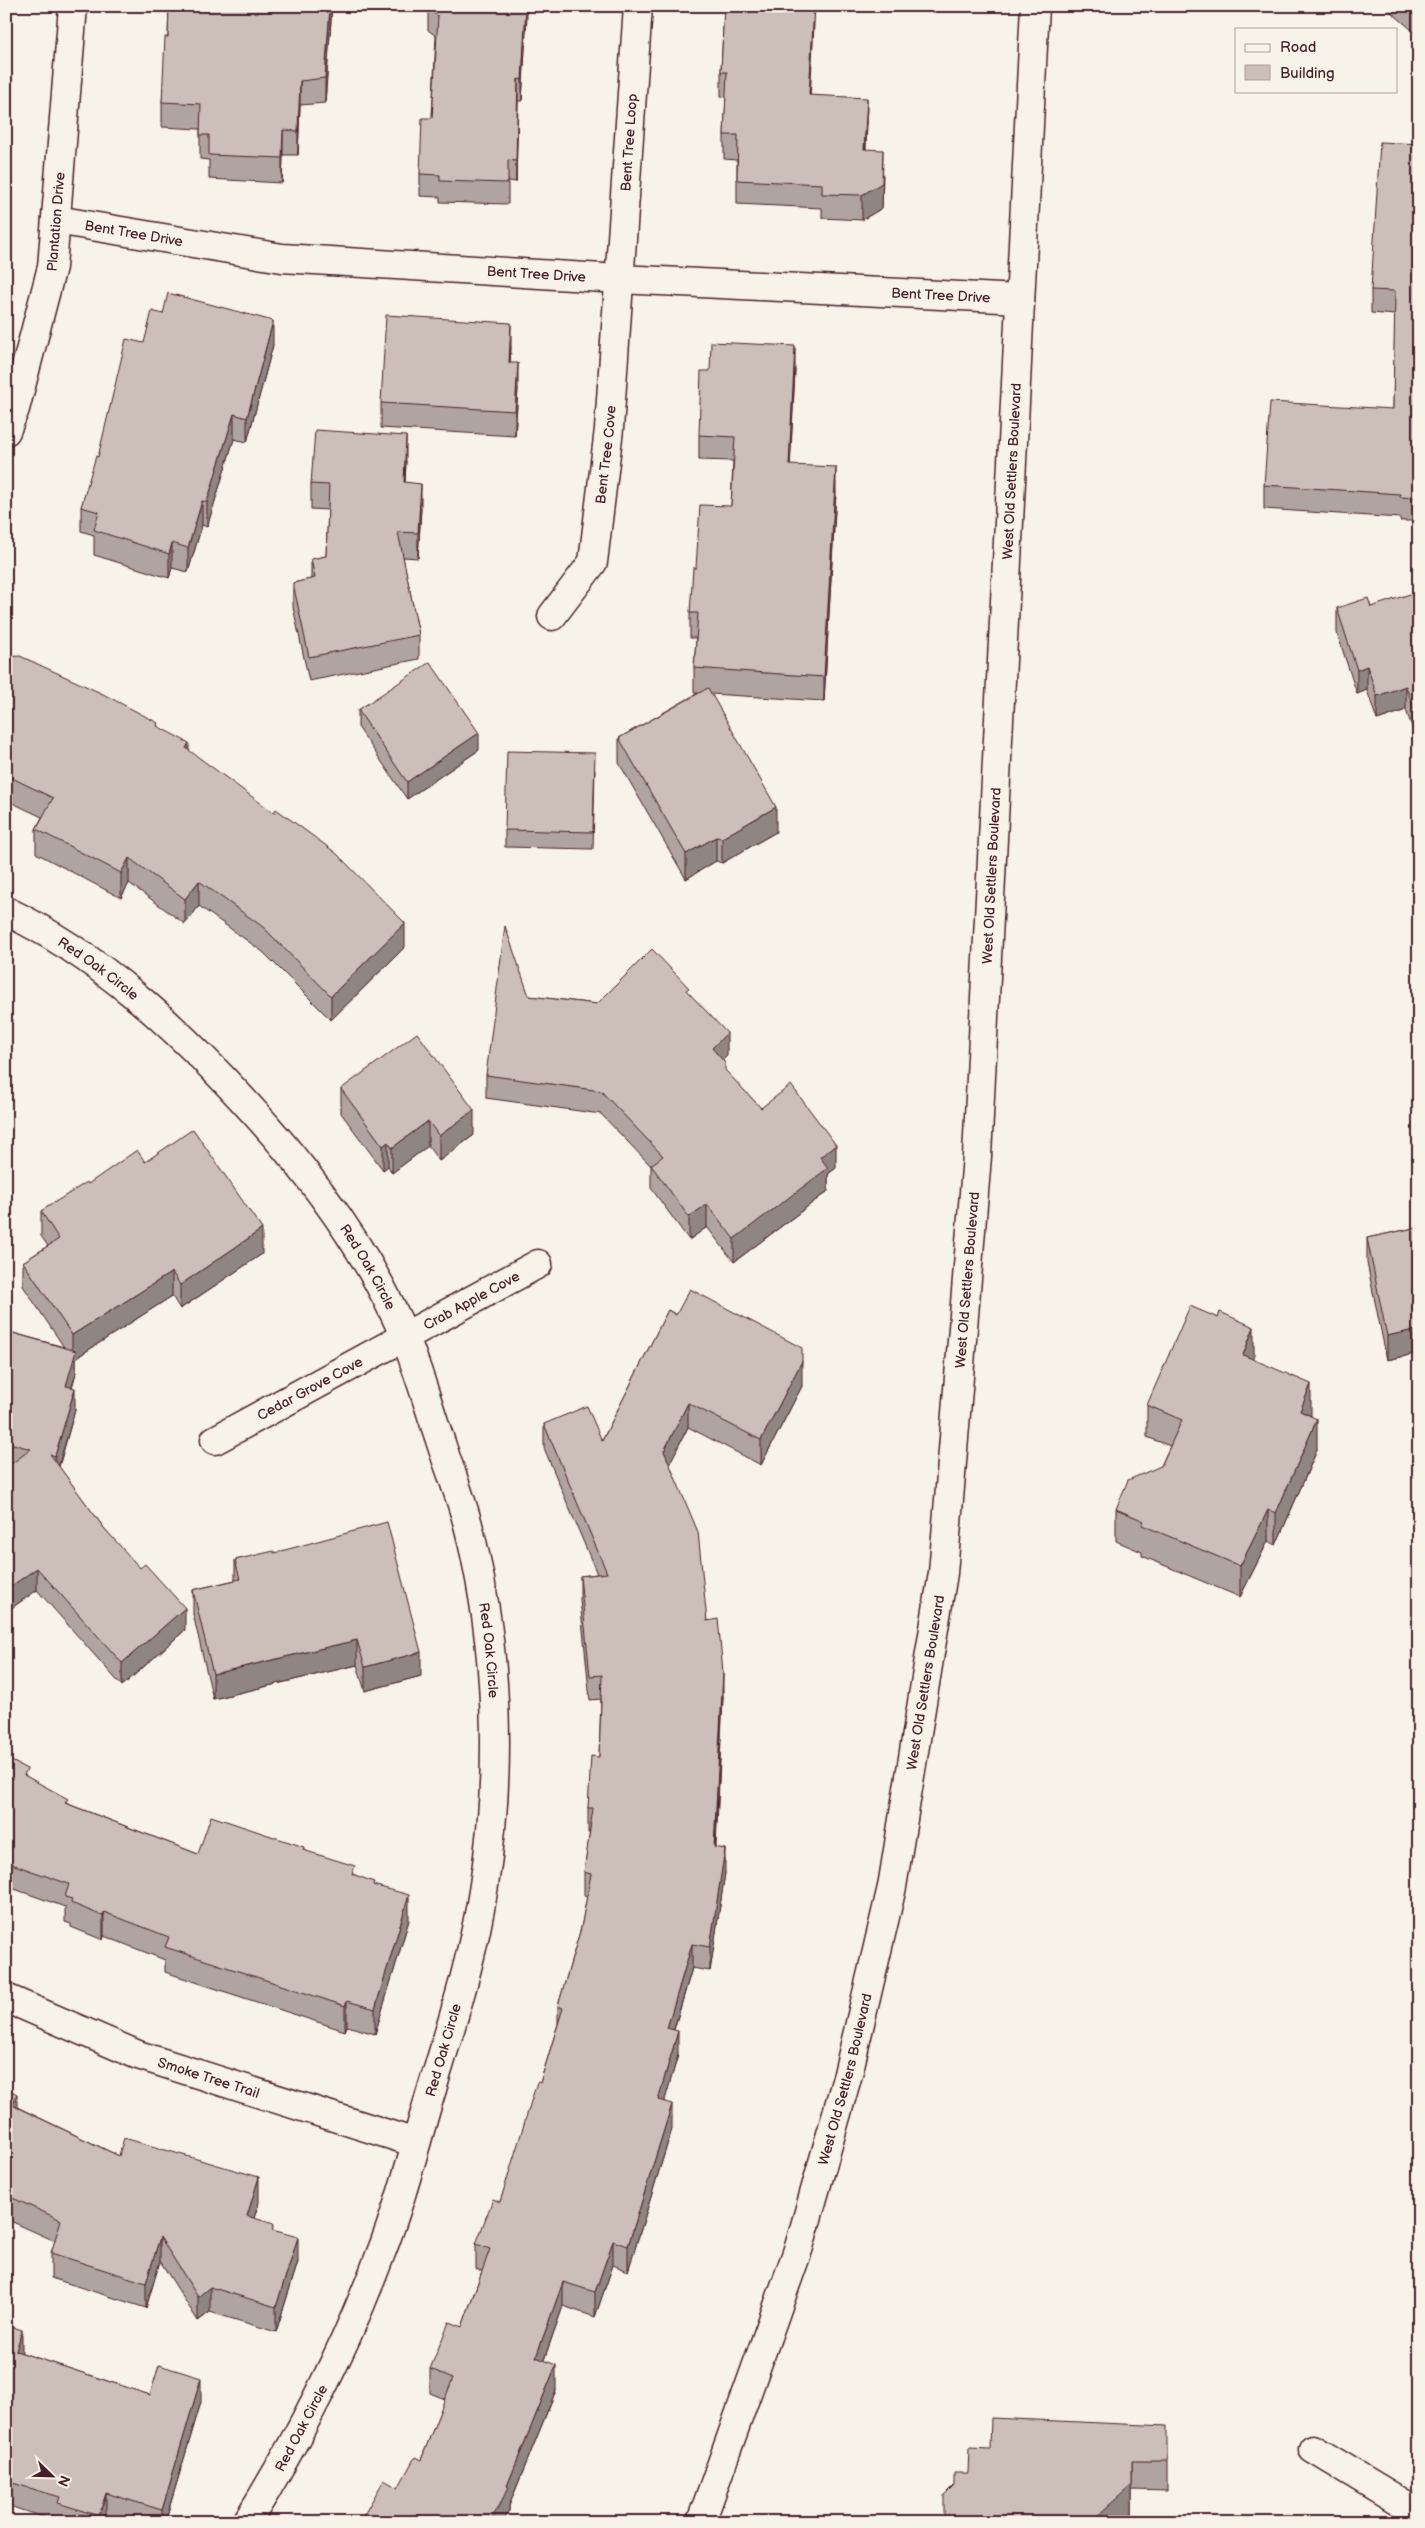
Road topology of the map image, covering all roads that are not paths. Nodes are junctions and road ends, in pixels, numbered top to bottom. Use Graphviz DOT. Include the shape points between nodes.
graph roads {
  1 [pos="73,6"];
  2 [pos="638,6"];
  3 [pos="1035,6"];
  4 [pos="56,220"];
  5 [pos="620,280"];
  6 [pos="1020,299"];
  7 [pos="6,431"];
  8 [pos="552,616"];
  9 [pos="6,911"];
  10 [pos="538,1264"];
  11 [pos="405,1338"];
  12 [pos="215,1440"];
  13 [pos="6,1998"];
  14 [pos="416,2143"];
  15 [pos="1313,2450"];
  16 [pos="1419,2513"];
  17 [pos="246,2522"];
  18 [pos="701,2522"];
  1 -- 4 [label="street, Plantation Drive"];
  2 -- 5 [label="street, Bent Tree Loop"];
  3 -- 6 [label="street, West Old Settlers Boulevard"];
  4 -- 5 [label="street, Bent Tree Drive" via="282,258"];
  4 -- 7 [label="street, Plantation Drive" via="52,267 15,410"];
  5 -- 6 [label="street, Bent Tree Drive"];
  5 -- 8 [label="street, Bent Tree Cove" via="609,429 593,562"];
  6 -- 18 [label="street, West Old Settlers Boulevard" via="977,1156 943,1573 892,1887 848,2074 799,2246"];
  9 -- 11 [label="street, Red Oak Circle" via="78,954 138,998 194,1047 270,1128 354,1242"];
  10 -- 11 [label="street, Crab Apple Cove"];
  11 -- 12 [label="street, Cedar Grove Cove"];
  11 -- 14 [label="street, Red Oak Circle" via="470,1532 493,1670 496,1738 488,1857 474,1940"];
  13 -- 14 [label="street, Smoke Tree Trail" via="138,2055"];
  14 -- 17 [label="street, Red Oak Circle" via="380,2256 337,2360 285,2461"];
  15 -- 16 [label="street"];
}
